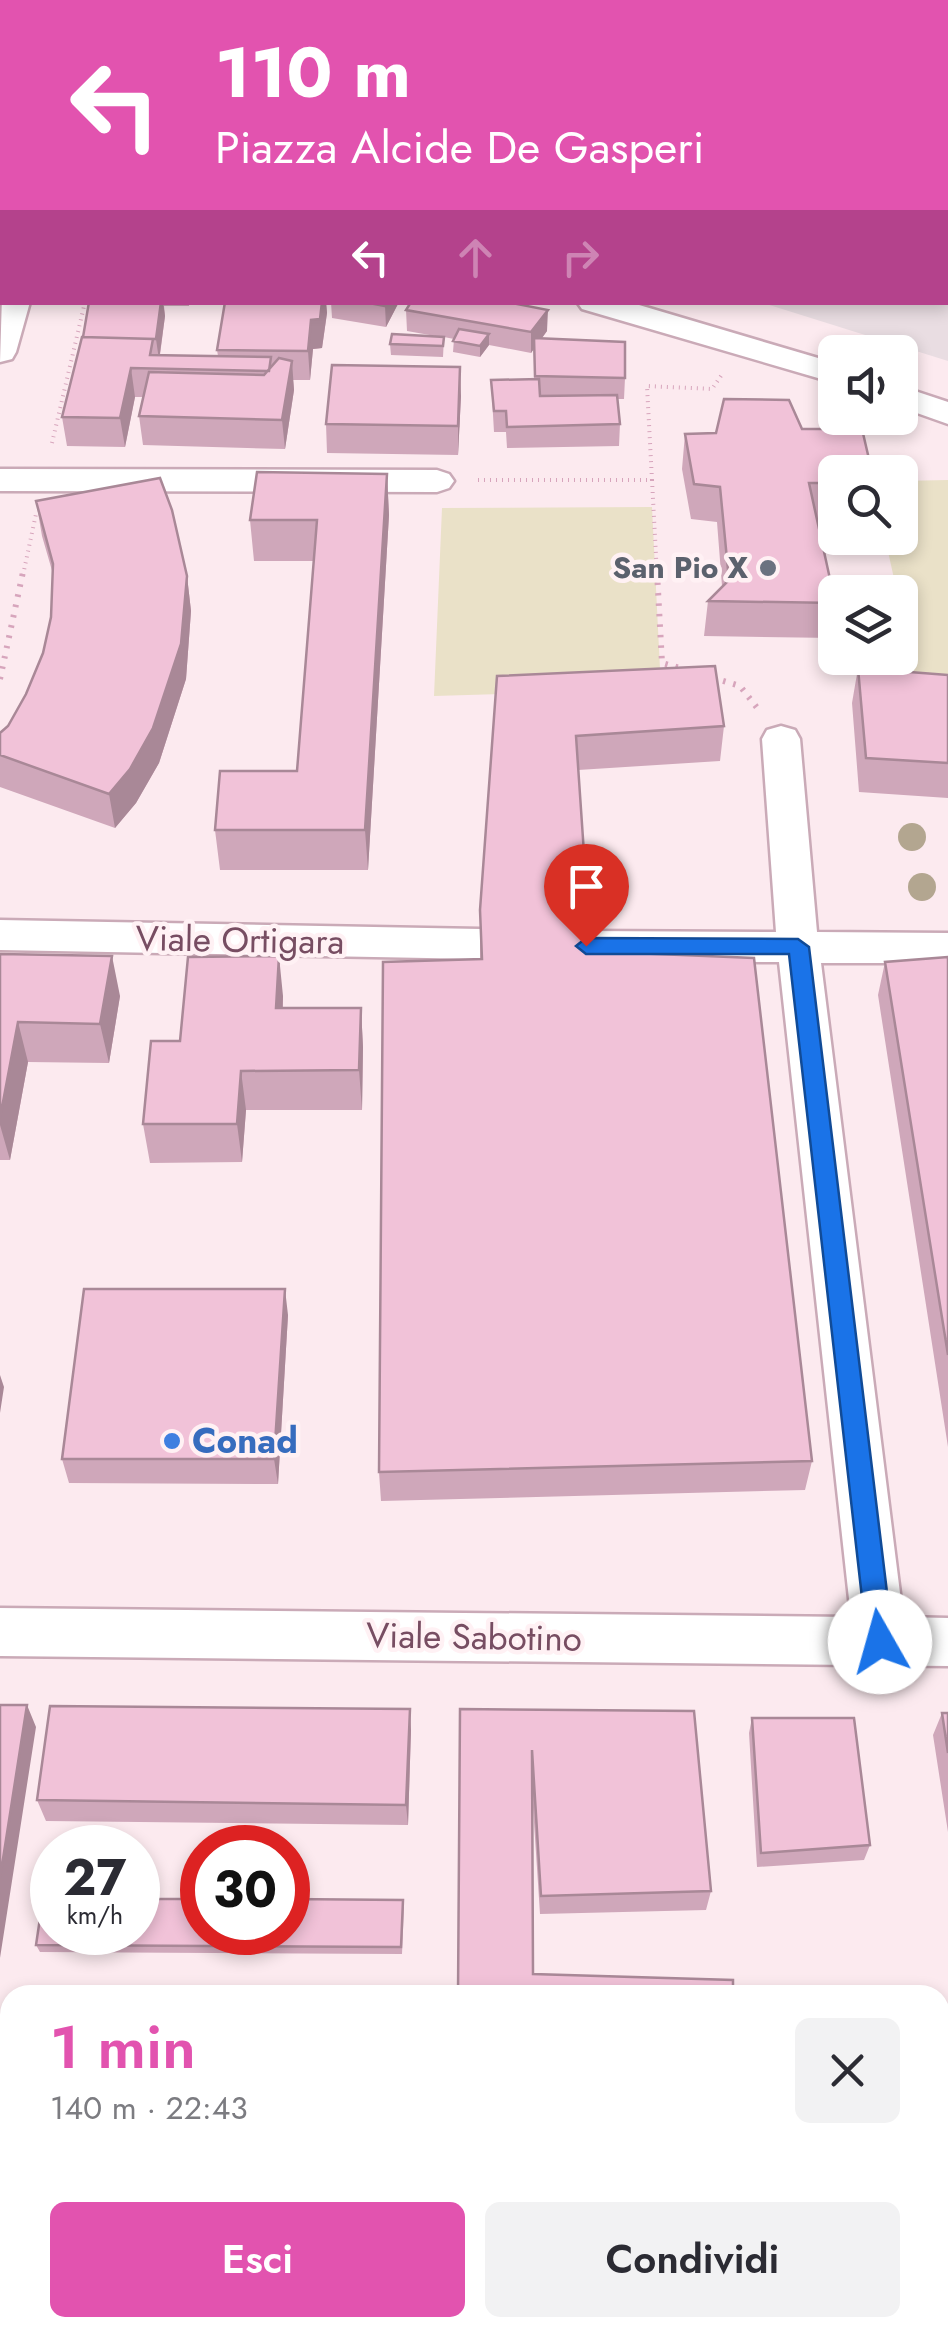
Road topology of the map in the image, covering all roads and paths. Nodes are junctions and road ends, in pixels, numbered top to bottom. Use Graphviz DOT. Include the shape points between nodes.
graph roads {
  1 [pos="13,305"];
  2 [pos="603,305"];
  3 [pos="0,352"];
  4 [pos="729,364"];
  5 [pos="818,368"];
  6 [pos="918,403"];
  7 [pos="948,414"];
  8 [pos="0,480"];
  9 [pos="437,480"];
  10 [pos="652,480"];
  11 [pos="693,672"];
  12 [pos="709,677"];
  13 [pos="781,739"];
  14 [pos="0,935"];
  15 [pos="480,944"];
  16 [pos="586,946"];
  17 [pos="798,947"];
  18 [pos="948,948"];
  19 [pos="0,1632"];
  20 [pos="880,1642"];
  21 [pos="948,1642"];
  1 -- 3 [label="street"];
  2 -- 5 [label="street"];
  4 -- 10 [label="path" via="712,389 647,386"];
  6 -- 7 [label="street"];
  8 -- 9 [label="street"];
  9 -- 10 [label="path"];
  10 -- 11 [label="path" via="662,663"];
  12 -- 13 [label="path" via="740,686"];
  13 -- 17 [label="street"];
  14 -- 15 [label="street, Viale Ortigara"];
  16 -- 17 [label="street"];
  17 -- 18 [label="street"];
  17 -- 20 [label="street"];
  19 -- 20 [label="street, Viale Sabotino"];
  20 -- 21 [label="street, Viale Sabotino"];
}
